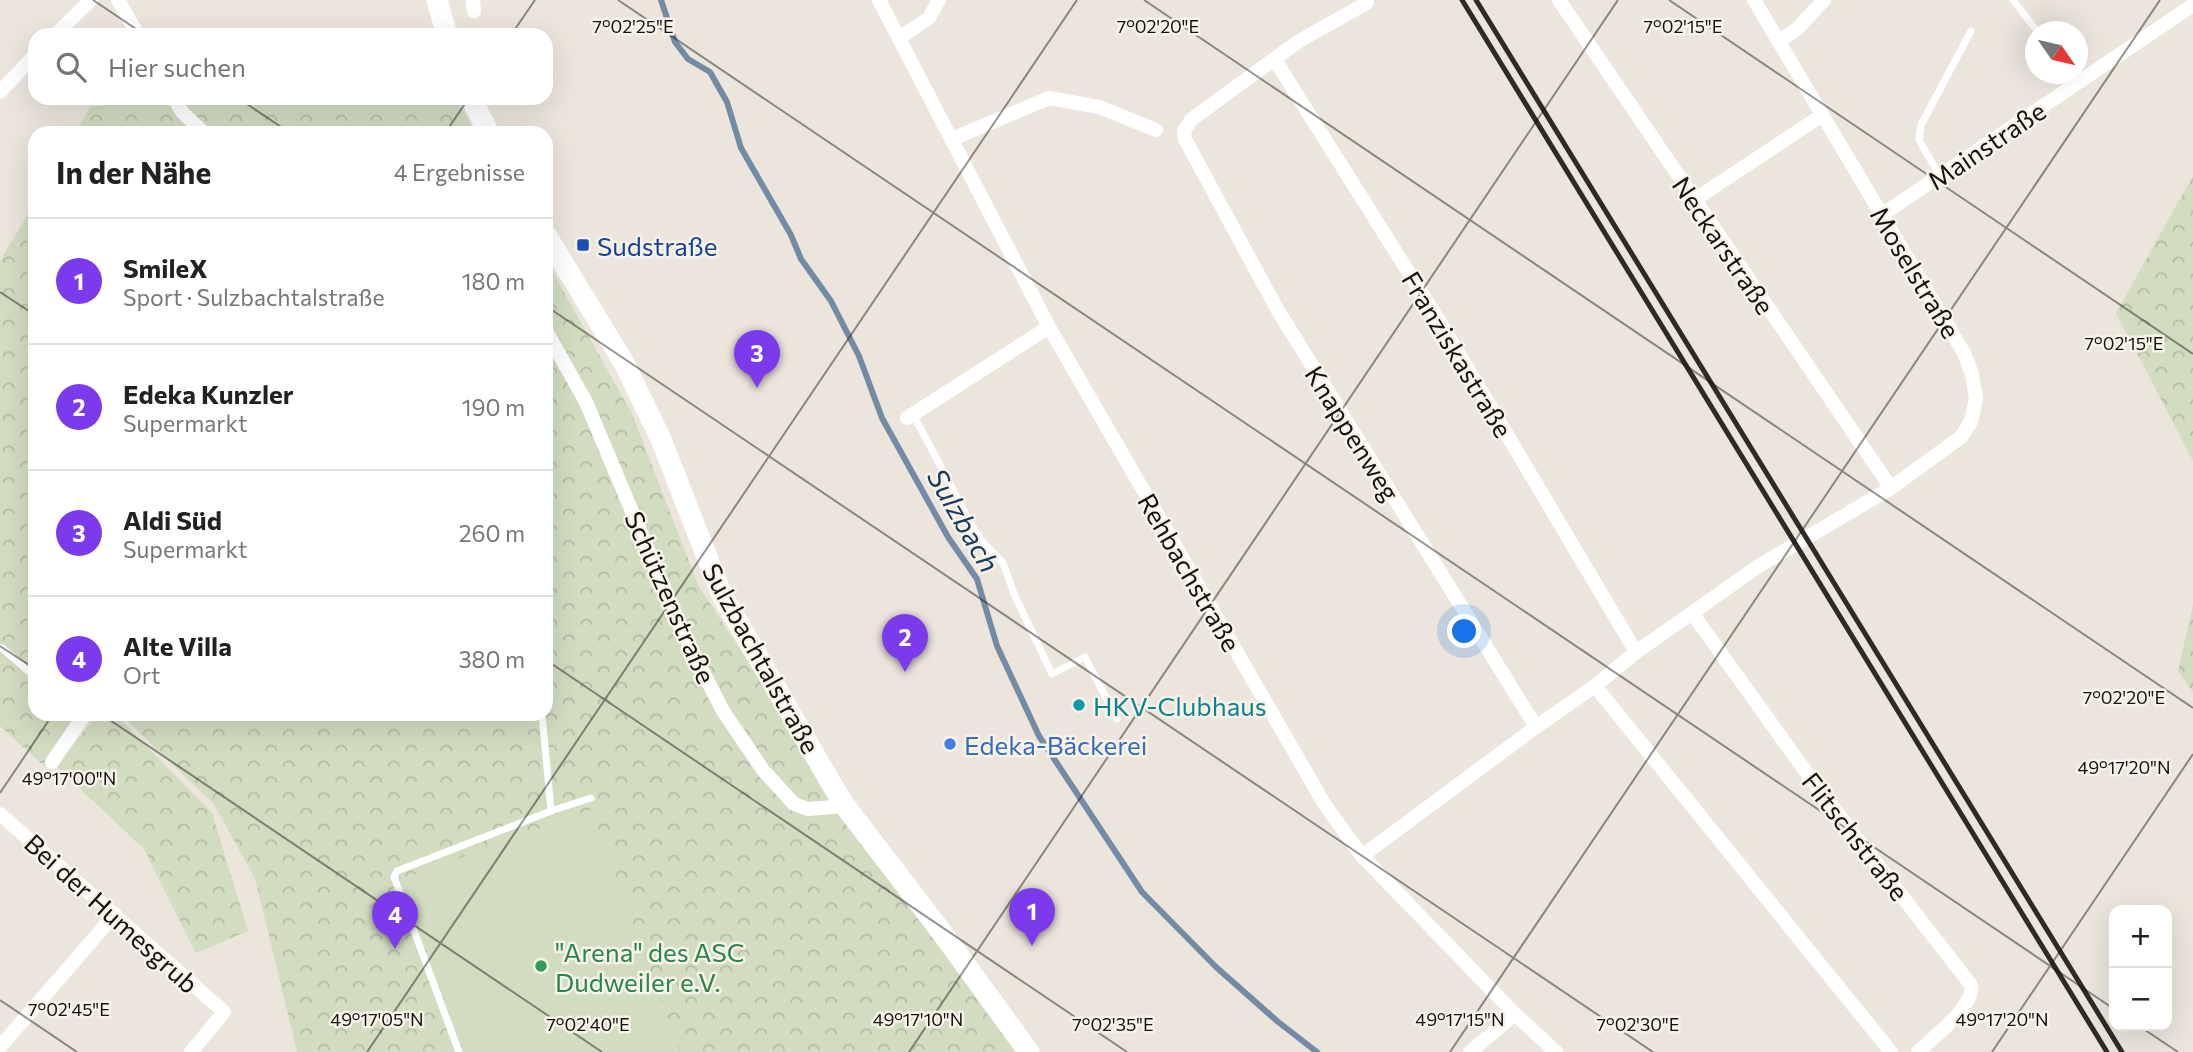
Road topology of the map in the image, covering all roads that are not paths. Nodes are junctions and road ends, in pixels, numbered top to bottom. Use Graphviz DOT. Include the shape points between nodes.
graph roads {
  1 [pos="91,0"];
  2 [pos="118,0"];
  3 [pos="437,0"];
  4 [pos="878,0"];
  5 [pos="939,0"];
  6 [pos="1559,0"];
  7 [pos="1754,0"];
  8 [pos="1824,0"];
  9 [pos="2013,0"];
  10 [pos="1367,3"];
  11 [pos="2193,5"];
  12 [pos="2029,21"];
  13 [pos="62,28"];
  14 [pos="134,28"];
  15 [pos="445,28"];
  16 [pos="1971,31"];
  17 [pos="899,38"];
  18 [pos="1777,41"];
  19 [pos="1275,60"];
  20 [pos="28,62"];
  21 [pos="0,92"];
  22 [pos="178,105"];
  23 [pos="475,105"];
  24 [pos="1821,116"];
  25 [pos="197,126"];
  26 [pos="485,126"];
  27 [pos="1156,130"];
  28 [pos="952,139"];
  29 [pos="1940,176"];
  30 [pos="1694,200"];
  31 [pos="1883,214"];
  32 [pos="553,247"];
  33 [pos="1049,327"];
  34 [pos="553,343"];
  35 [pos="910,416"];
  36 [pos="1891,488"];
  37 [pos="1692,612"];
  38 [pos="2,648"];
  39 [pos="1636,652"];
  40 [pos="28,671"];
  41 [pos="1595,686"];
  42 [pos="1117,719"];
  43 [pos="78,721"];
  44 [pos="543,721"];
  45 [pos="1536,727"];
  46 [pos="52,762"];
  47 [pos="591,797"];
  48 [pos="845,806"];
  49 [pos="551,811"];
  50 [pos="3,822"];
  51 [pos="1362,856"];
  52 [pos="115,914"];
  53 [pos="1516,1014"];
  54 [pos="0,1046"];
  55 [pos="191,1052"];
  56 [pos="459,1052"];
  57 [pos="1029,1052"];
  58 [pos="1470,1052"];
  59 [pos="1556,1052"];
  60 [pos="1891,1052"];
  61 [pos="1918,1052"];
  1 -- 13 [label="street"];
  2 -- 14 [label="street"];
  3 -- 15 [label="main road"];
  4 -- 17 [label="street, Rehbachstraße"];
  5 -- 17 [label="street" via="929,18"];
  6 -- 30 [label="street, Neckarstraße"];
  7 -- 18 [label="street, Moselstraße"];
  8 -- 18 [label="street" via="1796,30"];
  9 -- 12 [label="lane"];
  10 -- 19 [label="street"];
  11 -- 29 [label="street, Mainstraße"];
  16 -- 29 [label="lane" via="1921,125 1919,140"];
  17 -- 28 [label="street, Rehbachstraße"];
  18 -- 24 [label="street, Moselstraße"];
  19 -- 39 [label="street, Franziskastraße" via="1436,315"];
  19 -- 45 [label="street, Knappenweg" via="1192,119 1184,131 1185,139 1277,309"];
  20 -- 21 [label="street"];
  22 -- 25 [label="street"];
  23 -- 26 [label="main road"];
  24 -- 30 [label="street"];
  24 -- 31 [label="street, Moselstraße"];
  27 -- 28 [label="street" via="1099,107 1049,98"];
  28 -- 33 [label="street, Rehbachstraße"];
  29 -- 31 [label="street, Mainstraße"];
  30 -- 36 [label="street, Neckarstraße"];
  31 -- 36 [label="street, Moselstraße" via="1964,353 1976,398 1971,422 1961,437"];
  32 -- 48 [label="main road, Sulzbachtalstraße" via="630,375 660,437 722,596"];
  33 -- 35 [label="street"];
  33 -- 51 [label="street, Rehbachstraße" via="1325,804"];
  34 -- 48 [label="street, Schützenstraße" via="586,402 684,635 723,711 763,770 794,804 808,809"];
  35 -- 42 [label="lane" via="981,540 1003,563 1052,674 1086,657"];
  36 -- 37 [label="street" via="1757,567"];
  37 -- 39 [label="street"];
  37 -- 61 [label="street, Flitschstraße" via="1814,783 1971,985 1962,1011"];
  38 -- 40 [label="lane"];
  39 -- 41 [label="street"];
  41 -- 45 [label="street"];
  41 -- 60 [label="street"];
  43 -- 46 [label="street"];
  44 -- 49 [label="lane"];
  45 -- 51 [label="street"];
  47 -- 49 [label="lane"];
  48 -- 57 [label="main road, Sulzbachtalstraße"];
  49 -- 56 [label="lane" via="397,871 394,877"];
  50 -- 52 [label="street, Bei der Humesgrub"];
  51 -- 53 [label="street, Rehbachstraße"];
  52 -- 54 [label="street"];
  52 -- 55 [label="street, Bei der Humesgrub" via="224,1012"];
  53 -- 58 [label="street"];
  53 -- 59 [label="street, Rehbachstraße"];
}
